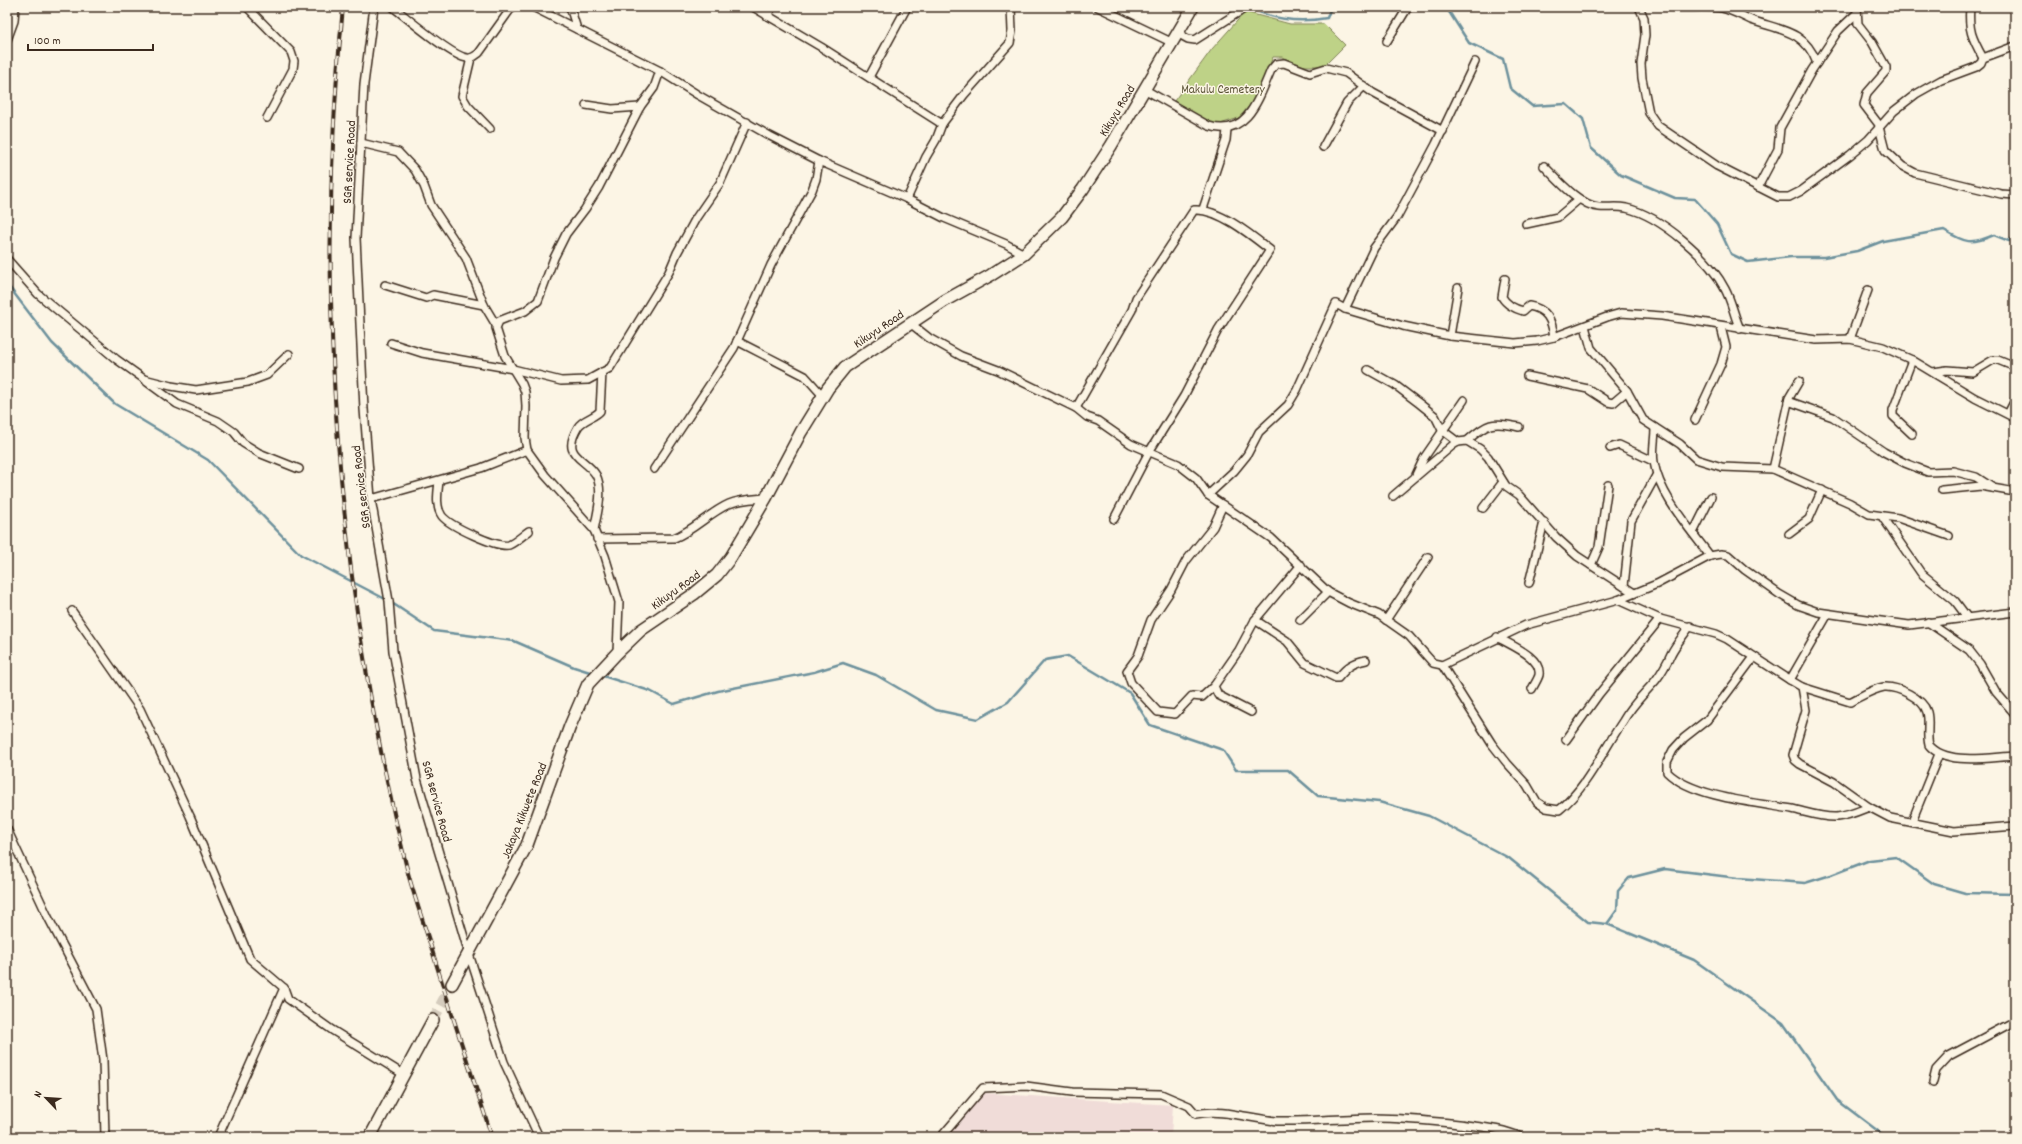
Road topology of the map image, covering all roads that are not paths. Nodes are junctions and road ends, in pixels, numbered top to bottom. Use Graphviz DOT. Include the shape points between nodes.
graph roads {
  1 [pos="15,7"];
  2 [pos="248,7"];
  3 [pos="374,7"];
  4 [pos="393,7"];
  5 [pos="512,7"];
  6 [pos="533,7"];
  7 [pos="570,7"];
  8 [pos="753,7"];
  9 [pos="772,7"];
  10 [pos="907,7"];
  11 [pos="1011,7"];
  12 [pos="1098,7"];
  13 [pos="1192,7"];
  14 [pos="1248,7"];
  15 [pos="1408,7"];
  16 [pos="1639,7"];
  17 [pos="1670,7"];
  18 [pos="1970,7"];
  19 [pos="1857,10"];
  20 [pos="767,16"];
  21 [pos="577,29"];
  22 [pos="1174,37"];
  23 [pos="7,40"];
  24 [pos="1387,41"];
  25 [pos="2015,46"];
  26 [pos="471,58"];
  27 [pos="1983,58"];
  28 [pos="1476,62"];
  29 [pos="1817,63"];
  30 [pos="660,71"];
  31 [pos="869,77"];
  32 [pos="1364,86"];
  33 [pos="1144,89"];
  34 [pos="586,105"];
  35 [pos="640,107"];
  36 [pos="267,118"];
  37 [pos="747,122"];
  38 [pos="942,124"];
  39 [pos="1879,126"];
  40 [pos="490,129"];
  41 [pos="1227,129"];
  42 [pos="1443,131"];
  43 [pos="361,143"];
  44 [pos="1323,147"];
  45 [pos="819,161"];
  46 [pos="1544,166"];
  47 [pos="1758,187"];
  48 [pos="2015,195"];
  49 [pos="907,199"];
  50 [pos="1578,200"];
  51 [pos="1203,209"];
  52 [pos="1526,224"];
  53 [pos="1024,254"];
  54 [pos="7,259"];
  55 [pos="1505,279"];
  56 [pos="385,285"];
  57 [pos="1458,288"];
  58 [pos="1868,290"];
  59 [pos="484,305"];
  60 [pos="1345,309"];
  61 [pos="496,324"];
  62 [pos="910,324"];
  63 [pos="1585,326"];
  64 [pos="1721,327"];
  65 [pos="1740,329"];
  66 [pos="1450,336"];
  67 [pos="1554,337"];
  68 [pos="1850,339"];
  69 [pos="737,341"];
  70 [pos="391,344"];
  71 [pos="290,354"];
  72 [pos="1912,360"];
  73 [pos="2015,367"];
  74 [pos="513,369"];
  75 [pos="1368,370"];
  76 [pos="602,372"];
  77 [pos="1933,372"];
  78 [pos="1527,376"];
  79 [pos="144,379"];
  80 [pos="1799,381"];
  81 [pos="1627,391"];
  82 [pos="823,396"];
  83 [pos="1464,400"];
  84 [pos="2015,400"];
  85 [pos="1788,401"];
  86 [pos="1076,408"];
  87 [pos="2008,414"];
  88 [pos="2015,418"];
  89 [pos="1695,420"];
  90 [pos="1519,427"];
  91 [pos="1655,428"];
  92 [pos="1442,430"];
  93 [pos="1912,434"];
  94 [pos="1467,441"];
  95 [pos="1458,442"];
  96 [pos="1610,448"];
  97 [pos="527,450"];
  98 [pos="1149,452"];
  99 [pos="1654,462"];
  100 [pos="299,469"];
  101 [pos="654,469"];
  102 [pos="1773,469"];
  103 [pos="1657,474"];
  104 [pos="1414,478"];
  105 [pos="439,481"];
  106 [pos="1503,482"];
  107 [pos="1608,485"];
  108 [pos="1993,488"];
  109 [pos="1822,490"];
  110 [pos="1942,490"];
  111 [pos="2015,492"];
  112 [pos="1208,495"];
  113 [pos="1393,496"];
  114 [pos="1711,497"];
  115 [pos="766,498"];
  116 [pos="371,499"];
  117 [pos="1223,505"];
  118 [pos="1483,508"];
  119 [pos="1883,518"];
  120 [pos="1114,519"];
  121 [pos="1544,522"];
  122 [pos="594,530"];
  123 [pos="529,531"];
  124 [pos="1693,533"];
  125 [pos="1789,534"];
  126 [pos="1949,536"];
  127 [pos="597,539"];
  128 [pos="1710,556"];
  129 [pos="1428,557"];
  130 [pos="1301,565"];
  131 [pos="1591,565"];
  132 [pos="1529,583"];
  133 [pos="1624,586"];
  134 [pos="1328,592"];
  135 [pos="1634,593"];
  136 [pos="1618,600"];
  137 [pos="72,611"];
  138 [pos="2015,612"];
  139 [pos="1828,614"];
  140 [pos="1967,617"];
  141 [pos="1256,620"];
  142 [pos="1300,620"];
  143 [pos="1386,620"];
  144 [pos="1660,620"];
  145 [pos="1928,622"];
  146 [pos="1690,626"];
  147 [pos="1497,638"];
  148 [pos="617,653"];
  149 [pos="1754,657"];
  150 [pos="1366,660"];
  151 [pos="1442,665"];
  152 [pos="1790,680"];
  153 [pos="588,684"];
  154 [pos="1214,686"];
  155 [pos="1802,687"];
  156 [pos="1532,689"];
  157 [pos="1251,712"];
  158 [pos="2015,714"];
  159 [pos="1566,740"];
  160 [pos="1939,754"];
  161 [pos="2015,756"];
  162 [pos="1869,807"];
  163 [pos="1912,821"];
  164 [pos="2015,826"];
  165 [pos="7,830"];
  166 [pos="469,954"];
  167 [pos="452,984"];
  168 [pos="284,988"];
  169 [pos="433,1020"];
  170 [pos="2015,1021"];
  171 [pos="404,1074"];
  172 [pos="1933,1082"];
  173 [pos="105,1137"];
  174 [pos="218,1137"];
  175 [pos="370,1137"];
  176 [pos="539,1137"];
  177 [pos="942,1137"];
  178 [pos="1521,1137"];
  1 -- 23 [label="street" via="14,21"];
  2 -- 36 [label="street" via="291,52 294,62 293,69"];
  3 -- 43 [label="street, SGR service Road" via="364,84"];
  4 -- 26 [label="street" via="453,53"];
  5 -- 26 [label="street" via="485,45"];
  6 -- 21 [label="street"];
  7 -- 21 [label="street"];
  8 -- 20 [label="street"];
  9 -- 20 [label="street"];
  10 -- 31 [label="street"];
  11 -- 38 [label="street" via="1010,43"];
  12 -- 22 [label="street"];
  13 -- 22 [label="main road, Kikuyu Road"];
  14 -- 22 [label="street" via="1195,40"];
  15 -- 24 [label="street"];
  16 -- 47 [label="street" via="1644,18 1645,35 1641,64 1649,113 1658,126 1707,160"];
  17 -- 29 [label="street" via="1722,8 1784,29 1793,33 1812,51"];
  18 -- 27 [label="street" via="1968,24"];
  19 -- 29 [label="street" via="1838,31"];
  19 -- 39 [label="street" via="1858,24 1886,67 1886,71 1867,93 1864,105"];
  20 -- 31 [label="street"];
  21 -- 30 [label="street"];
  22 -- 33 [label="main road, Kikuyu Road"];
  25 -- 27 [label="street"];
  26 -- 40 [label="street" via="462,96"];
  27 -- 39 [label="street" via="1976,67 1941,80 1916,94"];
  28 -- 42 [label="street"];
  29 -- 47 [label="street" via="1780,128 1778,149"];
  30 -- 35 [label="street" via="654,88"];
  30 -- 37 [label="street"];
  31 -- 38 [label="street"];
  32 -- 41 [label="street" via="1346,73 1335,70 1326,68 1310,73 1276,64 1247,118"];
  32 -- 42 [label="street" via="1394,106"];
  32 -- 44 [label="street" via="1347,103"];
  33 -- 41 [label="street" via="1209,126"];
  33 -- 53 [label="main road, Kikuyu Road" via="1083,189 1062,217"];
  34 -- 35 [label="street" via="612,109"];
  35 -- 61 [label="street" via="599,188 566,234 538,301 525,311"];
  37 -- 45 [label="street"];
  37 -- 76 [label="street" via="720,183 696,218 676,253 669,272 615,362"];
  38 -- 49 [label="street"];
  39 -- 47 [label="street" via="1868,140 1850,155 1801,191 1789,197 1778,197"];
  39 -- 48 [label="street" via="1885,150 1902,166 1915,173 2001,194"];
  41 -- 51 [label="street" via="1226,140"];
  42 -- 60 [label="street" via="1397,217 1374,248"];
  43 -- 59 [label="street" via="398,152 415,170 431,205 466,258"];
  43 -- 116 [label="street, SGR service Road" via="356,238"];
  45 -- 49 [label="street"];
  45 -- 69 [label="street" via="812,190 771,265"];
  46 -- 50 [label="street"];
  49 -- 53 [label="street"];
  50 -- 52 [label="street" via="1558,217"];
  50 -- 65 [label="street" via="1589,206 1626,208 1661,223 1682,239 1722,283"];
  51 -- 86 [label="street" via="1194,210 1187,217 1136,298 1129,316"];
  51 -- 98 [label="street" via="1213,212 1270,250 1218,330 1184,396"];
  53 -- 62 [label="main road, Kikuyu Road"];
  54 -- 79 [label="street" via="38,294"];
  55 -- 67 [label="street" via="1502,298 1504,302 1523,311 1529,306 1547,314 1552,321"];
  56 -- 59 [label="street" via="426,298 433,294"];
  57 -- 66 [label="street"];
  58 -- 68 [label="street"];
  59 -- 61 [label="street"];
  60 -- 66 [label="street" via="1403,326"];
  60 -- 112 [label="street" via="1336,304 1288,405 1259,432 1247,455"];
  61 -- 74 [label="street" via="498,339"];
  62 -- 82 [label="main road, Kikuyu Road" via="845,368"];
  62 -- 86 [label="street" via="961,356 998,370"];
  63 -- 64 [label="street" via="1621,313 1662,316"];
  63 -- 67 [label="street"];
  63 -- 81 [label="street" via="1591,348"];
  64 -- 65 [label="street"];
  64 -- 89 [label="street" via="1726,347 1721,364"];
  65 -- 68 [label="street" via="1816,340"];
  66 -- 67 [label="street" via="1515,343"];
  68 -- 72 [label="street" via="1883,347"];
  69 -- 82 [label="street" via="804,376"];
  69 -- 101 [label="street"];
  70 -- 74 [label="street" via="422,353"];
  71 -- 79 [label="street" via="266,375 248,382 196,390"];
  72 -- 77 [label="street"];
  72 -- 93 [label="street" via="1893,410 1893,416"];
  73 -- 77 [label="street" via="1992,360 1973,372"];
  74 -- 76 [label="street" via="561,381 578,382"];
  74 -- 97 [label="street" via="522,384 526,398 524,427"];
  75 -- 92 [label="street" via="1395,385 1435,416"];
  76 -- 122 [label="street" via="600,411 581,423 573,437 572,445 576,458 595,475 599,486"];
  77 -- 87 [label="street" via="1975,398"];
  78 -- 81 [label="street" via="1588,389 1613,403"];
  79 -- 100 [label="street" via="176,404 218,421 234,432 243,444"];
  80 -- 85 [label="street"];
  81 -- 91 [label="street" via="1643,420"];
  82 -- 115 [label="main road, Kikuyu Road"];
  83 -- 92 [label="street"];
  84 -- 87 [label="street"];
  85 -- 102 [label="street"];
  85 -- 108 [label="street" via="1833,418 1905,463 1928,472 1953,471 1976,477"];
  86 -- 98 [label="street" via="1131,444"];
  87 -- 88 [label="street"];
  90 -- 94 [label="street" via="1500,423 1488,425"];
  91 -- 99 [label="street"];
  91 -- 102 [label="street" via="1680,444 1696,459 1722,467"];
  92 -- 95 [label="street"];
  92 -- 104 [label="street"];
  94 -- 95 [label="street"];
  94 -- 106 [label="street" via="1488,457"];
  95 -- 104 [label="street"];
  96 -- 99 [label="street" via="1619,445"];
  97 -- 105 [label="street"];
  97 -- 122 [label="street" via="545,475"];
  98 -- 112 [label="street" via="1178,464 1196,478"];
  98 -- 120 [label="street"];
  99 -- 103 [label="street"];
  102 -- 109 [label="street"];
  103 -- 124 [label="street" via="1672,504"];
  103 -- 133 [label="street" via="1632,521"];
  104 -- 113 [label="street"];
  105 -- 116 [label="street"];
  105 -- 123 [label="street" via="438,506 442,516 450,524 499,545 508,545"];
  106 -- 118 [label="street"];
  106 -- 121 [label="street"];
  107 -- 131 [label="street" via="1599,547"];
  108 -- 110 [label="street" via="1966,487"];
  108 -- 111 [label="street"];
  109 -- 119 [label="street" via="1869,514"];
  109 -- 125 [label="street" via="1809,519"];
  112 -- 117 [label="street"];
  114 -- 124 [label="street"];
  115 -- 127 [label="street" via="740,500 729,504 674,538"];
  115 -- 148 [label="main road, Kikuyu Road" via="731,557 717,575 641,630"];
  116 -- 166 [label="street, SGR service Road" via="389,601 393,651 417,780"];
  117 -- 130 [label="street" via="1271,538"];
  117 -- 154 [label="street" via="1213,527 1186,561 1151,620 1138,656 1127,671 1131,683 1158,712 1175,714 1192,696 1202,697"];
  119 -- 126 [label="street" via="1898,518"];
  119 -- 140 [label="street" via="1921,573 1954,601"];
  121 -- 131 [label="street" via="1568,548"];
  121 -- 132 [label="street"];
  122 -- 127 [label="street"];
  124 -- 128 [label="street"];
  127 -- 148 [label="street" via="613,578 619,602"];
  128 -- 135 [label="street"];
  128 -- 139 [label="street" via="1728,555 1745,570 1798,605"];
  129 -- 143 [label="street"];
  130 -- 134 [label="street"];
  130 -- 141 [label="street"];
  131 -- 133 [label="street"];
  133 -- 135 [label="street"];
  134 -- 142 [label="street"];
  134 -- 143 [label="street"];
  135 -- 136 [label="street"];
  136 -- 144 [label="street"];
  136 -- 147 [label="street" via="1526,625"];
  137 -- 168 [label="street" via="140,709 190,816 250,959"];
  138 -- 140 [label="street"];
  139 -- 145 [label="street" via="1909,625"];
  139 -- 152 [label="street"];
  140 -- 145 [label="street"];
  141 -- 150 [label="street" via="1287,641 1305,663 1336,678 1353,662"];
  141 -- 154 [label="street"];
  143 -- 151 [label="street" via="1409,636 1433,663"];
  144 -- 146 [label="street"];
  144 -- 159 [label="street" via="1599,694"];
  145 -- 158 [label="street" via="1969,650 1996,692"];
  146 -- 149 [label="street" via="1728,639"];
  146 -- 151 [label="street" via="1670,660 1626,715 1611,742 1570,801 1559,810 1546,808 1537,802 1527,785 1492,744"];
  147 -- 151 [label="street"];
  147 -- 156 [label="street" via="1532,657 1538,666 1539,675"];
  148 -- 153 [label="main road, Kikuyu Road"];
  149 -- 152 [label="street"];
  149 -- 162 [label="street" via="1707,720 1673,750 1667,762 1667,772 1682,783 1728,798 1817,814 1836,817"];
  152 -- 155 [label="street"];
  153 -- 166 [label="main road, Jakaya Kikwete Road" via="527,845"];
  154 -- 157 [label="street" via="1218,694"];
  155 -- 160 [label="street" via="1850,702 1885,687 1913,695 1927,710 1929,745"];
  155 -- 162 [label="street" via="1806,710 1794,758"];
  160 -- 161 [label="street" via="1951,759"];
  160 -- 163 [label="street"];
  162 -- 163 [label="street" via="1890,818"];
  163 -- 164 [label="street" via="1954,831"];
  165 -- 173 [label="street" via="48,917 96,1009 103,1060"];
  166 -- 167 [label="main road, Jakaya Kikwete Road"];
  166 -- 176 [label="street, SGR service Road" via="504,1062"];
  168 -- 171 [label="street" via="288,999 332,1030"];
  168 -- 174 [label="street"];
  169 -- 171 [label="main road"];
  170 -- 172 [label="street" via="1949,1056 1936,1070"];
  171 -- 175 [label="main road"];
  177 -- 178 [label="street" via="983,1088 1026,1086 1072,1092 1161,1094 1189,1106 1196,1114 1217,1112 1276,1121 1374,1118 1448,1123 1497,1130"];
}
